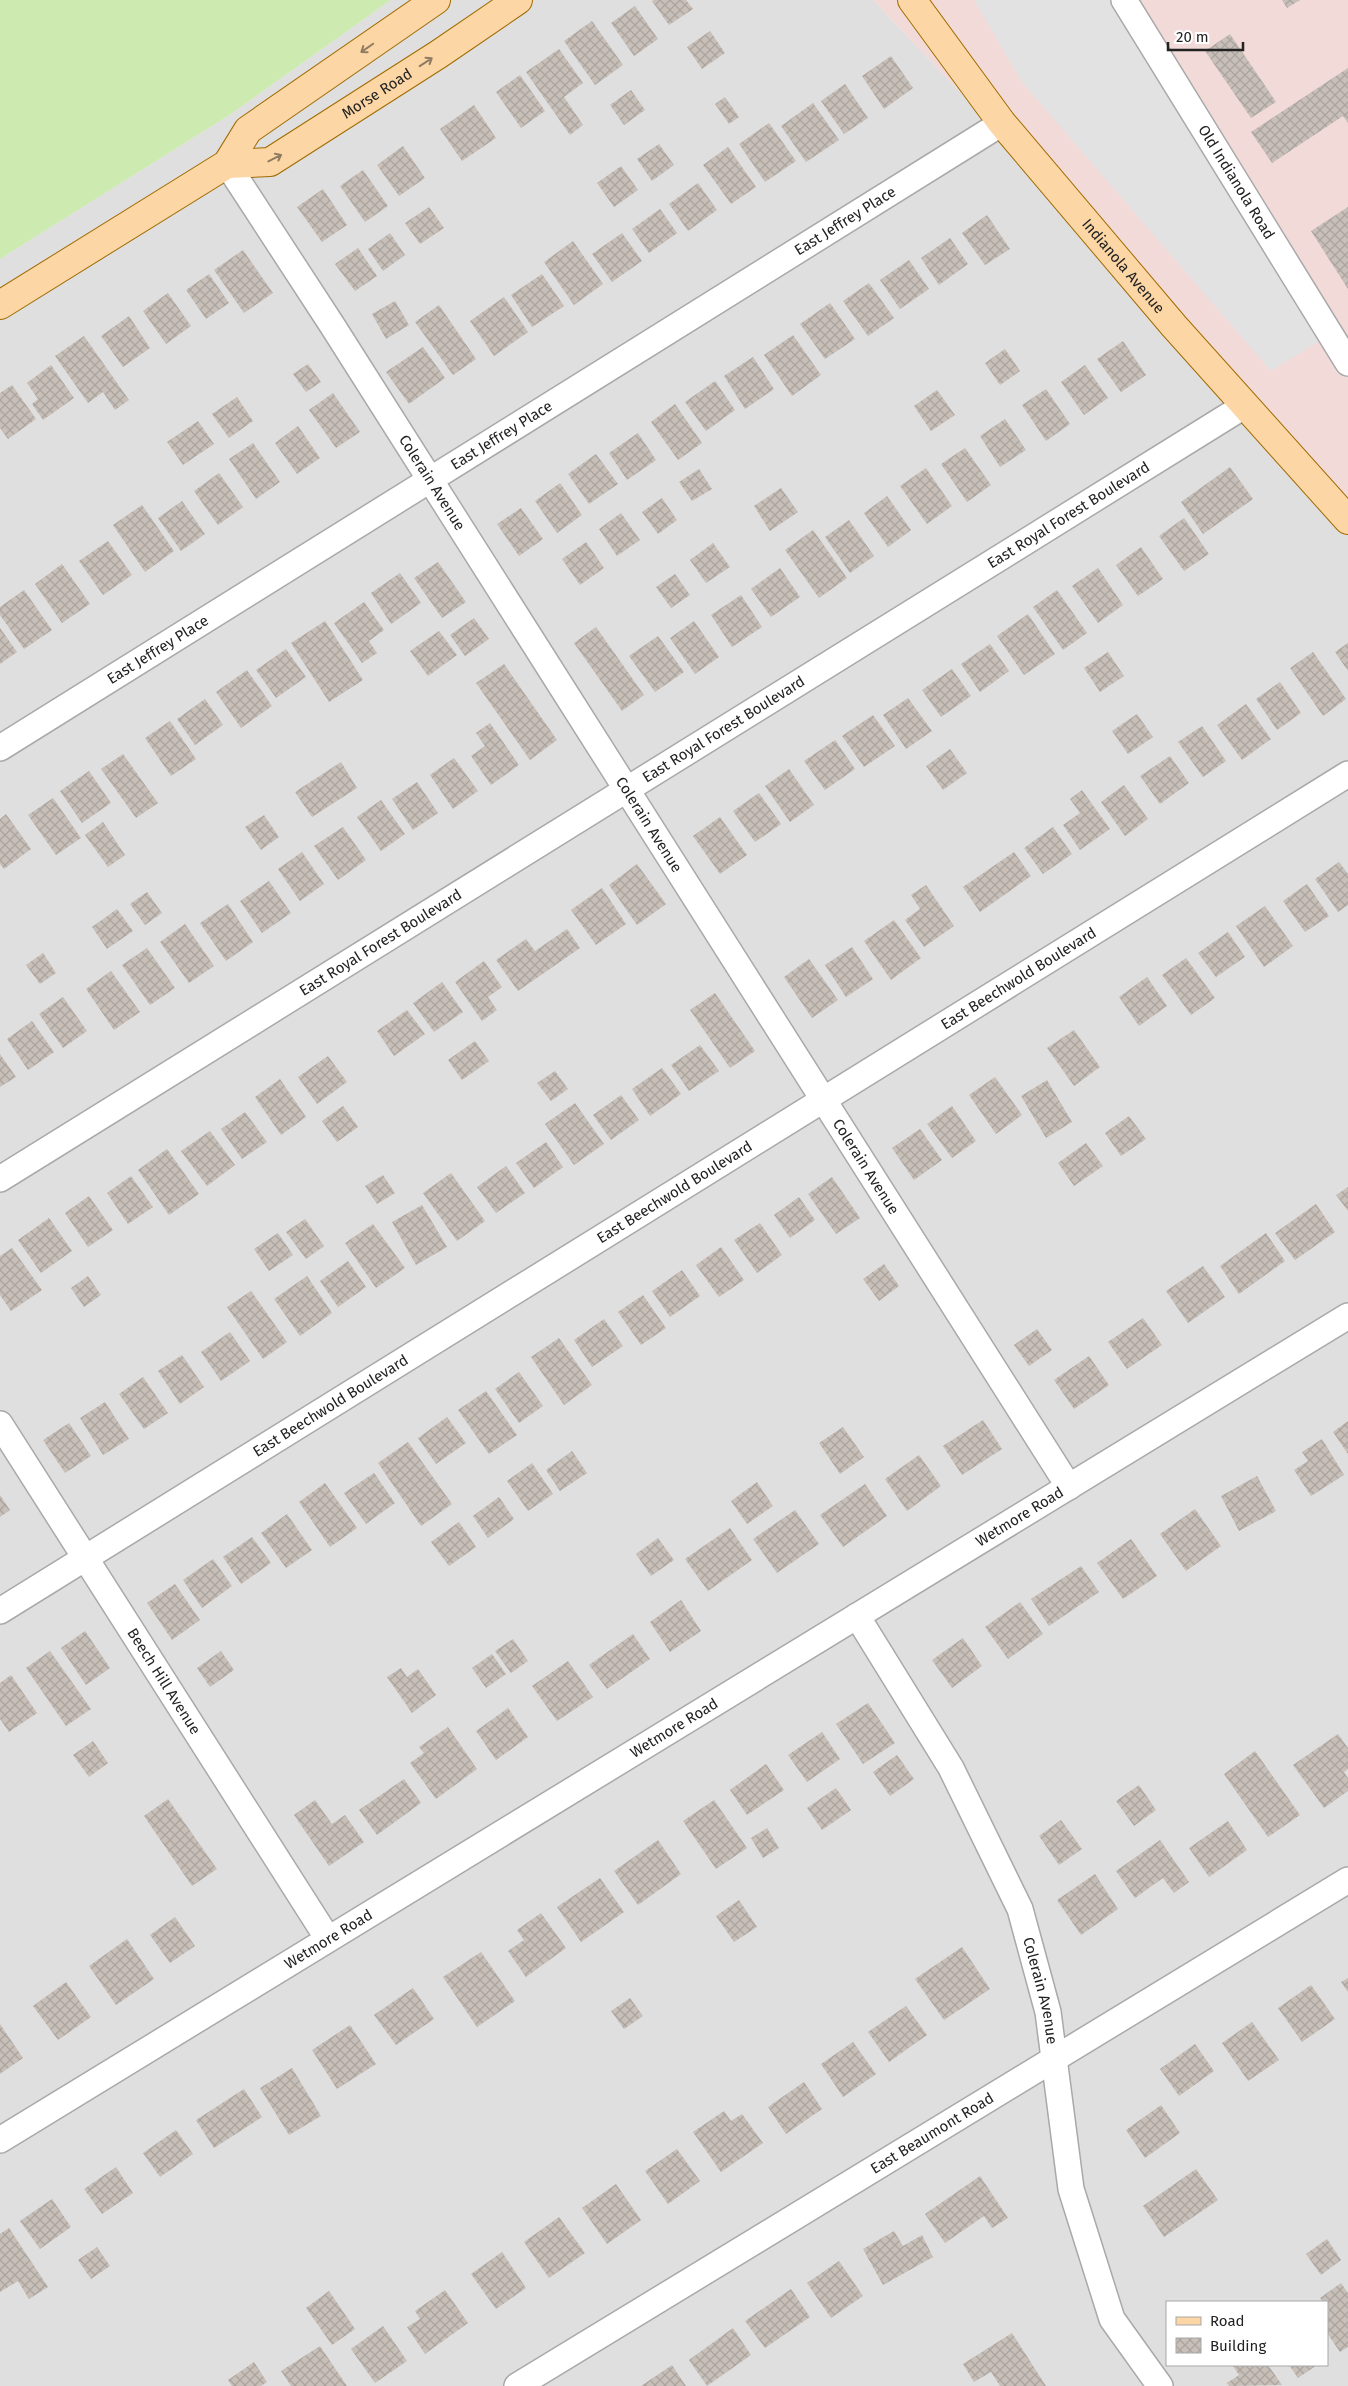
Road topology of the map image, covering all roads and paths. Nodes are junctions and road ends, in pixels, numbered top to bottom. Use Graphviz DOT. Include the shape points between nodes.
graph roads {
  1 [pos="436,0"];
  2 [pos="518,0"];
  3 [pos="912,0"];
  4 [pos="1124,0"];
  5 [pos="1002,123"];
  6 [pos="227,164"];
  7 [pos="0,305"];
  8 [pos="1348,363"];
  9 [pos="1244,406"];
  10 [pos="430,480"];
  11 [pos="1348,520"];
  12 [pos="0,748"];
  13 [pos="1348,774"];
  14 [pos="627,790"];
  15 [pos="824,1099"];
  16 [pos="0,1179"];
  17 [pos="1348,1316"];
  18 [pos="0,1424"];
  19 [pos="1068,1487"];
  20 [pos="85,1558"];
  21 [pos="0,1611"];
  22 [pos="857,1616"];
  23 [pos="1348,1880"];
  24 [pos="328,1939"];
  25 [pos="1054,2059"];
  26 [pos="0,2140"];
  27 [pos="517,2386"];
  28 [pos="1160,2386"];
  1 -- 6 [label="main road, Morse Road, one-way" via="248,130"];
  6 -- 2 [label="main road, Morse Road, one-way" via="270,162"];
  3 -- 5 [label="main road, Indianola Avenue"];
  4 -- 8 [label="street, Old Indianola Road"];
  5 -- 9 [label="main road, Indianola Avenue"];
  5 -- 10 [label="street, East Jeffrey Place"];
  6 -- 7 [label="main road, Morse Road"];
  6 -- 10 [label="street, Colerain Avenue"];
  9 -- 11 [label="main road, Indianola Avenue"];
  9 -- 14 [label="street, East Royal Forest Boulevard"];
  10 -- 12 [label="street, East Jeffrey Place"];
  10 -- 14 [label="street, Colerain Avenue"];
  13 -- 15 [label="street, East Beechwold Boulevard"];
  14 -- 15 [label="street, Colerain Avenue"];
  14 -- 16 [label="street, East Royal Forest Boulevard"];
  15 -- 19 [label="street, Colerain Avenue"];
  15 -- 20 [label="street, East Beechwold Boulevard"];
  17 -- 19 [label="street, Wetmore Road"];
  18 -- 20 [label="street, Beech Hill Avenue"];
  19 -- 22 [label="street, Wetmore Road"];
  20 -- 21 [label="street, East Beechwold Boulevard"];
  20 -- 24 [label="street, Beech Hill Avenue"];
  22 -- 24 [label="street, Wetmore Road"];
  22 -- 25 [label="street, Colerain Avenue" via="951,1768 1020,1909 1048,2012"];
  23 -- 25 [label="street, East Beaumont Road"];
  24 -- 26 [label="street, Wetmore Road"];
  25 -- 27 [label="street, East Beaumont Road"];
  25 -- 28 [label="street, Colerain Avenue" via="1071,2189 1112,2319"];
}
